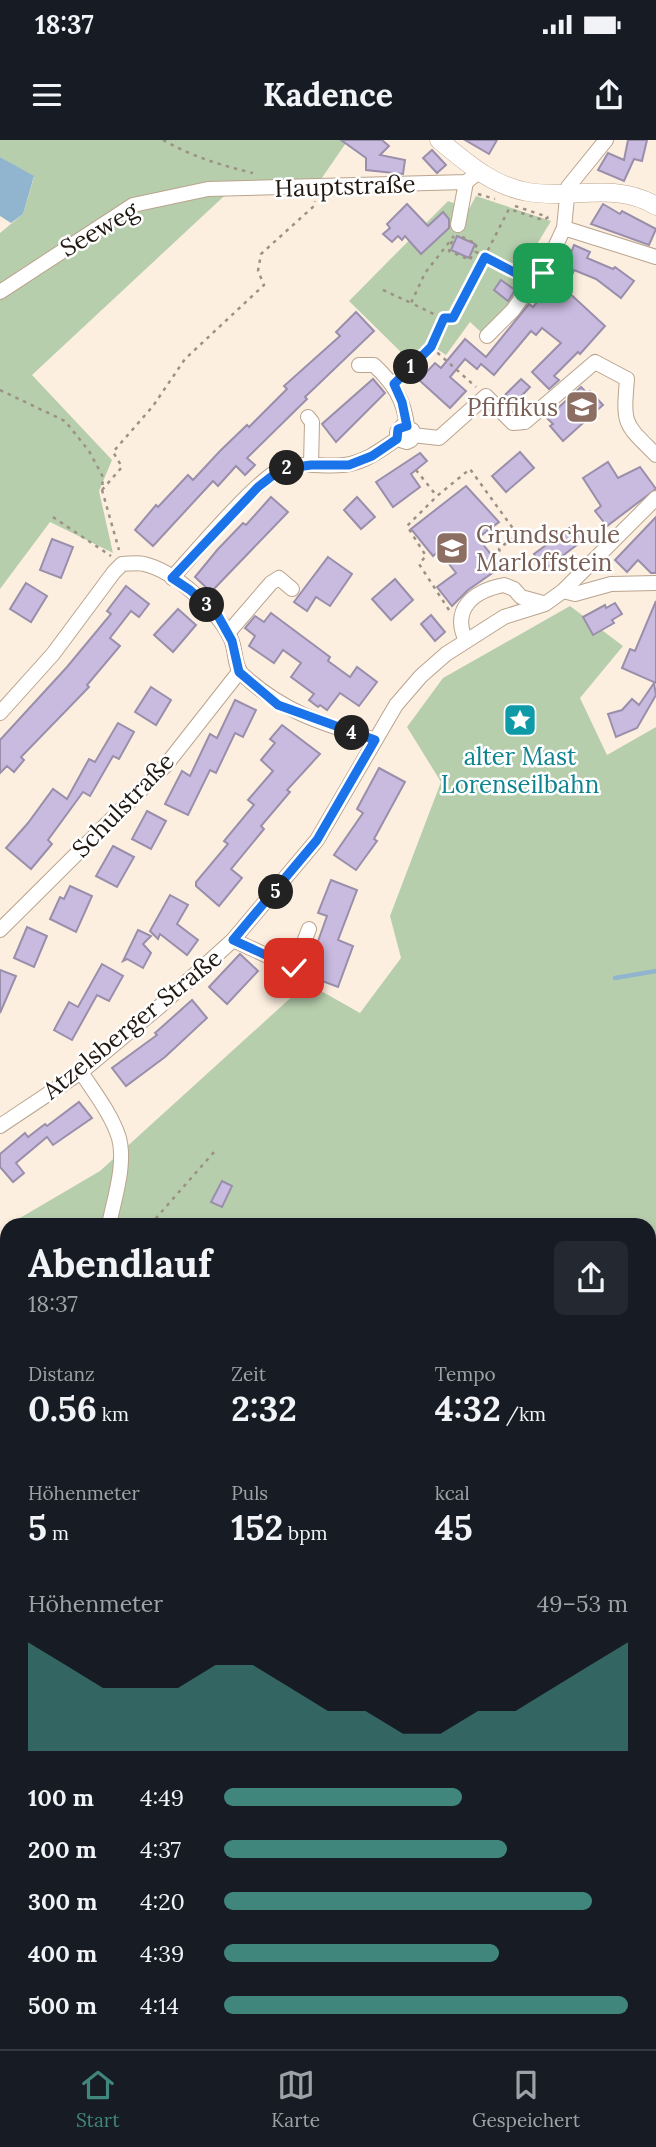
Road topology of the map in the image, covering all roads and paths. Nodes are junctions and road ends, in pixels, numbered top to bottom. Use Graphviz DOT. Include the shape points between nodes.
graph roads {
  1 [pos="163,140"];
  2 [pos="439,140"];
  3 [pos="606,140"];
  4 [pos="262,176"];
  5 [pos="472,177"];
  6 [pos="208,190"];
  7 [pos="566,194"];
  8 [pos="655,200"];
  9 [pos="314,206"];
  10 [pos="549,217"];
  11 [pos="458,225"];
  12 [pos="564,228"];
  13 [pos="453,241"];
  14 [pos="474,251"];
  15 [pos="485,257"];
  16 [pos="656,257"];
  17 [pos="517,273"];
  18 [pos="533,282"];
  19 [pos="383,290"];
  20 [pos="0,292"];
  21 [pos="411,303"];
  22 [pos="444,318"];
  23 [pos="488,336"];
  24 [pos="431,347"];
  25 [pos="359,365"];
  26 [pos="394,384"];
  27 [pos="0,390"];
  28 [pos="486,396"];
  29 [pos="308,417"];
  30 [pos="410,430"];
  31 [pos="656,455"];
  32 [pos="311,465"];
  33 [pos="416,470"];
  34 [pos="102,490"];
  35 [pos="437,496"];
  36 [pos="656,498"];
  37 [pos="53,517"];
  38 [pos="122,564"];
  39 [pos="172,578"];
  40 [pos="656,583"];
  41 [pos="509,587"];
  42 [pos="292,589"];
  43 [pos="563,591"];
  44 [pos="545,604"];
  45 [pos="460,622"];
  46 [pos="228,633"];
  47 [pos="466,641"];
  48 [pos="239,672"];
  49 [pos="0,713"];
  50 [pos="375,740"];
  51 [pos="309,929"];
  52 [pos="0,930"];
  53 [pos="233,940"];
  54 [pos="81,1072"];
  55 [pos="0,1126"];
  56 [pos="214,1152"];
  57 [pos="110,1218"];
  58 [pos="156,1218"];
  1 -- 4 [label="path" via="222,167"];
  2 -- 5 [label="main road, Hauptstraße"];
  3 -- 7 [label="street" via="573,178"];
  5 -- 6 [label="street, Hauptstraße"];
  5 -- 7 [label="main road, Hauptstraße" via="525,192"];
  5 -- 11 [label="street"];
  6 -- 20 [label="street, Seeweg" via="133,205"];
  7 -- 8 [label="main road, Hauptstraße" via="620,193"];
  7 -- 12 [label="street"];
  9 -- 34 [label="path" via="261,254 258,271 264,285 185,359 113,452 122,467"];
  10 -- 15 [label="path" via="543,220 509,209"];
  11 -- 13 [label="path"];
  12 -- 16 [label="street"];
  12 -- 18 [label="street" via="543,273"];
  13 -- 14 [label="path" via="456,234 477,243"];
  13 -- 14 [label="path" via="449,251 470,260"];
  13 -- 21 [label="path" via="425,273"];
  14 -- 15 [label="path"];
  15 -- 17 [label="path"];
  15 -- 22 [label="path" via="453,318"];
  17 -- 18 [label="street"];
  18 -- 23 [label="street"];
  19 -- 21 [label="path"];
  21 -- 22 [label="path"];
  22 -- 24 [label="path"];
  24 -- 26 [label="path"];
  24 -- 28 [label="path"];
  25 -- 26 [label="street" via="374,365"];
  26 -- 30 [label="street"];
  27 -- 34 [label="path" via="65,421 103,477"];
  28 -- 30 [label="street" via="439,438"];
  28 -- 31 [label="street" via="513,423 525,422 595,362 627,379 627,425"];
  29 -- 32 [label="street" via="312,422"];
  30 -- 32 [label="street" via="398,429 397,439 349,465"];
  32 -- 39 [label="street" via="281,469 258,487"];
  33 -- 35 [label="path"];
  34 -- 38 [label="path"];
  35 -- 41 [label="path" via="470,469 517,534 499,549"];
  35 -- 45 [label="path" via="407,526 426,556 419,564"];
  36 -- 43 [label="street, Atzelsberger Straße"];
  37 -- 38 [label="path"];
  38 -- 39 [label="street" via="144,564"];
  38 -- 49 [label="street" via="53,654"];
  39 -- 46 [label="street" via="217,614"];
  40 -- 43 [label="street" via="611,584 575,594"];
  41 -- 44 [label="street" via="521,597"];
  41 -- 45 [label="street" via="496,586 464,605"];
  42 -- 46 [label="street" via="279,579 271,583"];
  43 -- 44 [label="street, Atzelsberger Straße"];
  44 -- 47 [label="street, Atzelsberger Straße" via="504,617"];
  45 -- 47 [label="street"];
  46 -- 48 [label="street"];
  47 -- 50 [label="street, Atzelsberger Straße" via="421,676"];
  48 -- 50 [label="street" via="278,705"];
  48 -- 52 [label="street, Schulstraße" via="166,765"];
  50 -- 53 [label="street, Atzelsberger Straße" via="317,840"];
  51 -- 53 [label="street" via="294,968"];
  53 -- 54 [label="street, Atzelsberger Straße"];
  54 -- 55 [label="street, Atzelsberger Straße"];
  54 -- 57 [label="street" via="111,1120 120,1146"];
  56 -- 58 [label="path"];
}
